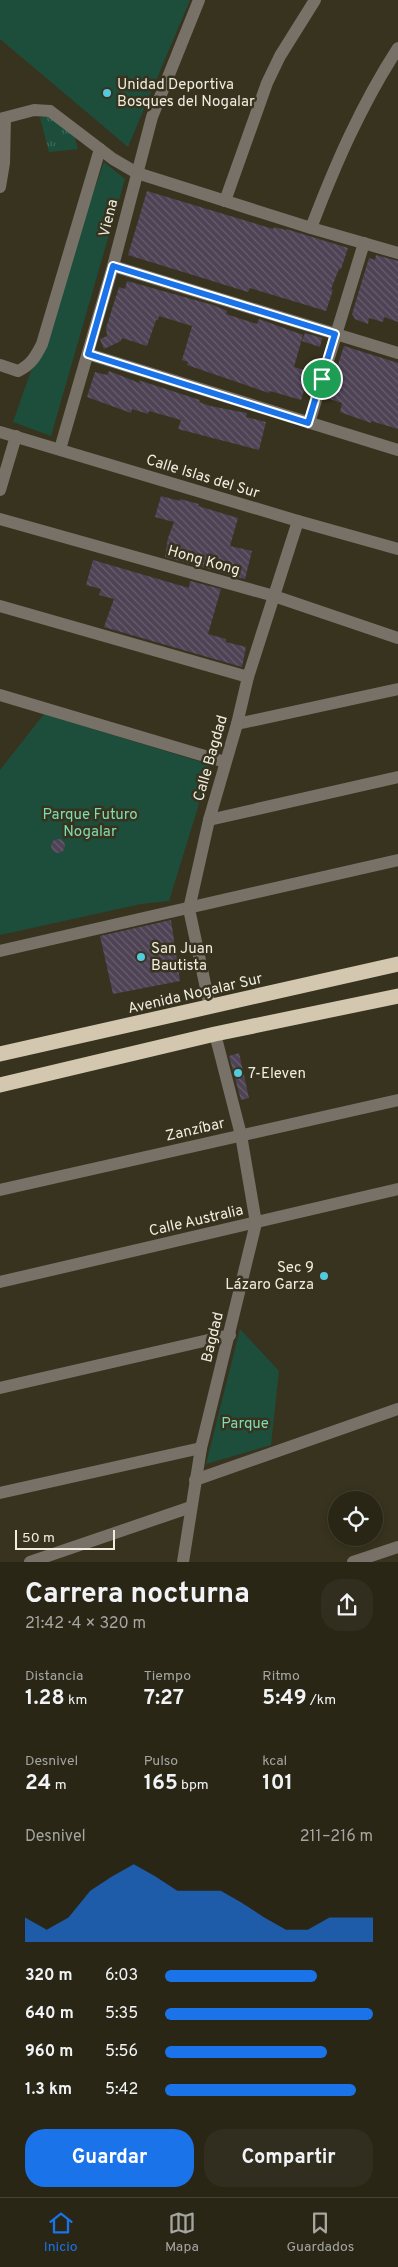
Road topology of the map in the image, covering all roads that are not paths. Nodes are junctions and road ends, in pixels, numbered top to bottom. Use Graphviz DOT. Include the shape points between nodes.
graph roads {
  1 [pos="199,0"];
  2 [pos="315,0"];
  3 [pos="398,48"];
  4 [pos="2,119"];
  5 [pos="100,149"];
  6 [pos="137,173"];
  7 [pos="0,187"];
  8 [pos="225,201"];
  9 [pos="311,228"];
  10 [pos="364,243"];
  11 [pos="398,253"];
  12 [pos="113,266"];
  13 [pos="335,334"];
  14 [pos="398,353"];
  15 [pos="88,354"];
  16 [pos="0,365"];
  17 [pos="308,423"];
  18 [pos="0,432"];
  19 [pos="16,436"];
  20 [pos="60,449"];
  21 [pos="398,450"];
  22 [pos="0,490"];
  23 [pos="0,519"];
  24 [pos="298,521"];
  25 [pos="398,549"];
  26 [pos="274,596"];
  27 [pos="0,606"];
  28 [pos="398,638"];
  29 [pos="248,677"];
  30 [pos="398,689"];
  31 [pos="0,695"];
  32 [pos="237,724"];
  33 [pos="225,762"];
  34 [pos="398,777"];
  35 [pos="208,820"];
  36 [pos="398,860"];
  37 [pos="189,909"];
  38 [pos="0,951"];
  39 [pos="398,964"];
  40 [pos="398,996"];
  41 [pos="210,1007"];
  42 [pos="215,1034"];
  43 [pos="0,1054"];
  44 [pos="0,1085"];
  45 [pos="398,1100"];
  46 [pos="241,1135"];
  47 [pos="398,1189"];
  48 [pos="0,1190"];
  49 [pos="256,1223"];
  50 [pos="0,1282"];
  51 [pos="230,1335"];
  52 [pos="0,1388"];
  53 [pos="398,1409"];
  54 [pos="201,1448"];
  55 [pos="195,1480"];
  56 [pos="0,1493"];
  57 [pos="191,1506"];
  58 [pos="398,1547"];
  59 [pos="30,1562"];
  60 [pos="182,1562"];
  61 [pos="353,1562"];
  1 -- 6 [label="street, Viena" via="152,117"];
  2 -- 8 [label="street" via="267,83"];
  3 -- 9 [label="street" via="342,150"];
  4 -- 5 [label="street" via="34,110 50,111"];
  4 -- 7 [label="street" via="4,162"];
  5 -- 6 [label="street"];
  5 -- 16 [label="street" via="42,344 25,368 18,371"];
  6 -- 8 [label="street"];
  6 -- 12 [label="street, Viena"];
  8 -- 9 [label="street"];
  9 -- 10 [label="street"];
  10 -- 11 [label="street"];
  10 -- 13 [label="street"];
  12 -- 13 [label="street"];
  12 -- 15 [label="street, Viena"];
  13 -- 14 [label="street"];
  13 -- 17 [label="street"];
  15 -- 17 [label="street"];
  15 -- 20 [label="street, Viena"];
  17 -- 21 [label="street"];
  18 -- 19 [label="street, Calle Islas del Sur"];
  19 -- 20 [label="street, Calle Islas del Sur"];
  19 -- 22 [label="street"];
  20 -- 24 [label="street, Calle Islas del Sur"];
  23 -- 26 [label="street, Hong Kong"];
  24 -- 25 [label="street, Calle Islas del Sur"];
  24 -- 26 [label="street, Calle Bagdad"];
  26 -- 28 [label="street, Hong Kong"];
  26 -- 29 [label="street, Calle Bagdad"];
  27 -- 29 [label="street"];
  29 -- 32 [label="street, Calle Bagdad"];
  30 -- 32 [label="street"];
  31 -- 33 [label="street"];
  32 -- 33 [label="street, Calle Bagdad"];
  33 -- 35 [label="street, Calle Bagdad"];
  34 -- 35 [label="street"];
  35 -- 37 [label="street, Calle Bagdad"];
  36 -- 37 [label="street"];
  37 -- 38 [label="street"];
  37 -- 41 [label="street, Calle Bagdad"];
  39 -- 41 [label="highway, Avenida Nogalar Sur"];
  40 -- 42 [label="highway"];
  41 -- 43 [label="highway, Avenida Nogalar Sur"];
  42 -- 44 [label="highway"];
  42 -- 46 [label="street, Bagdad"];
  45 -- 46 [label="street, Zanzíbar"];
  46 -- 48 [label="street, Zanzíbar"];
  46 -- 49 [label="street, Bagdad"];
  47 -- 49 [label="street, Calle Australia"];
  49 -- 50 [label="street, Calle Australia"];
  49 -- 51 [label="street, Bagdad"];
  51 -- 52 [label="street"];
  51 -- 54 [label="street, Bagdad"];
  53 -- 55 [label="street"];
  54 -- 55 [label="street, Bagdad"];
  54 -- 56 [label="street"];
  55 -- 57 [label="street, Bagdad"];
  57 -- 59 [label="street"];
  57 -- 60 [label="street, Bagdad"];
  58 -- 61 [label="street"];
}
